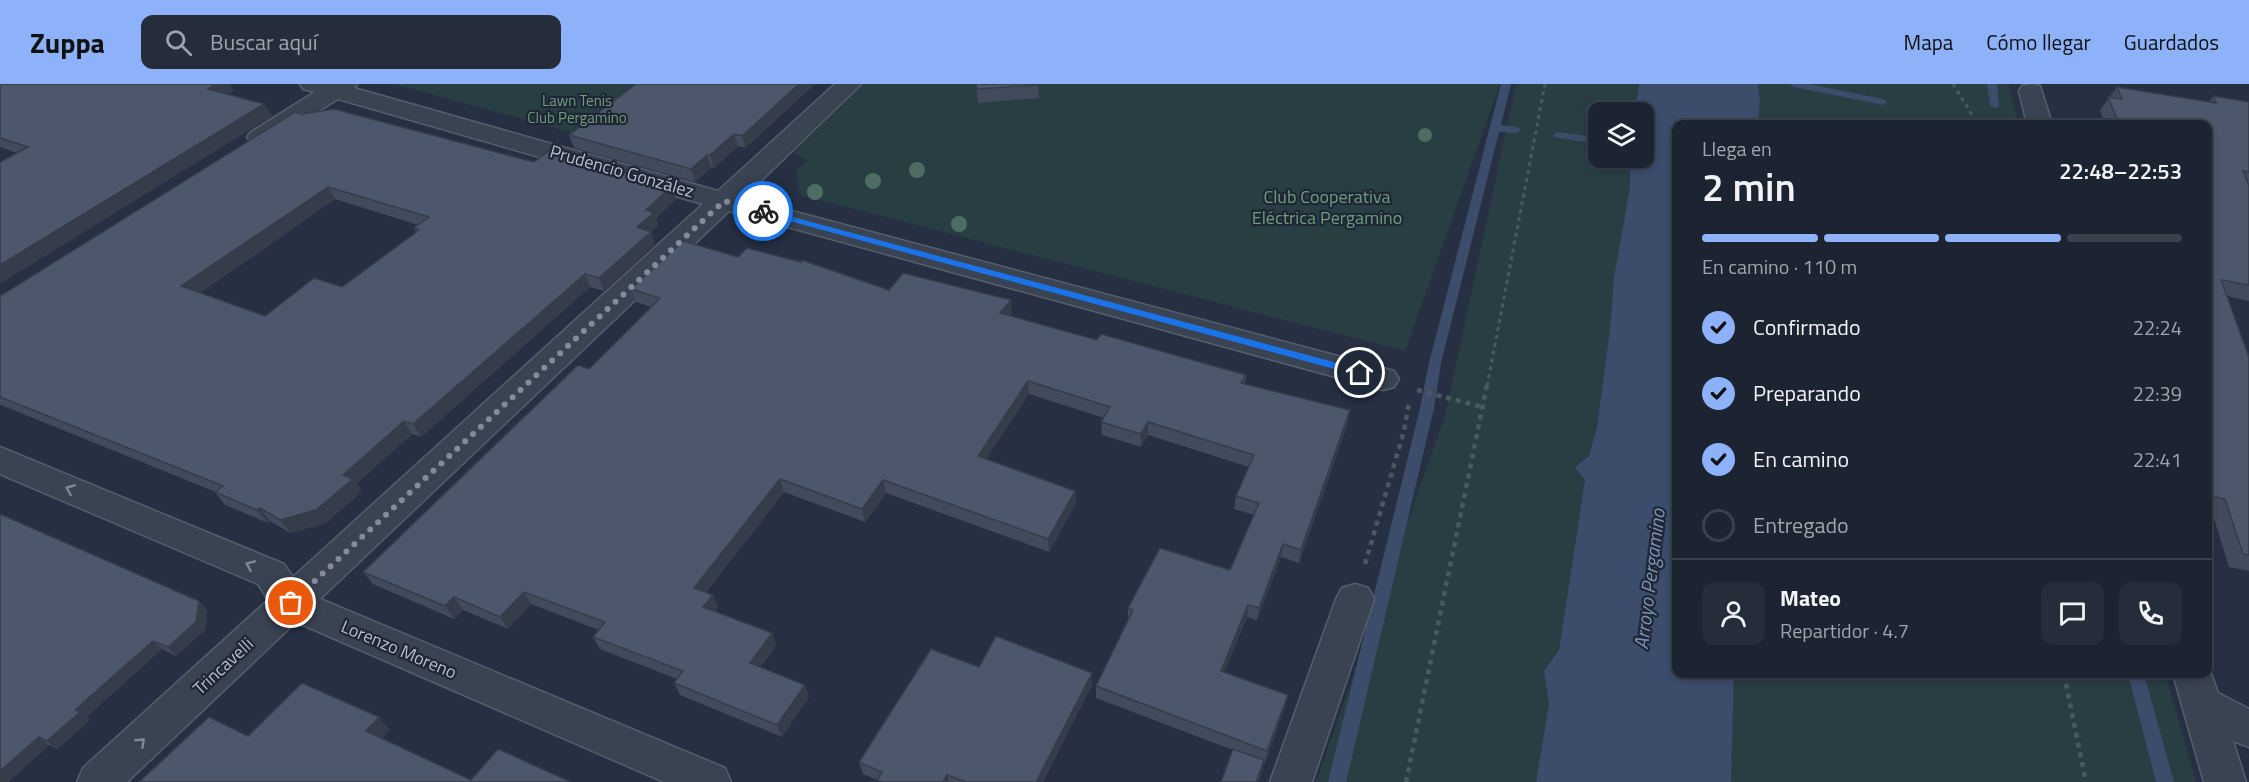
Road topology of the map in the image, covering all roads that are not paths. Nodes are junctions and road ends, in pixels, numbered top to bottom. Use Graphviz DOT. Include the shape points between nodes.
graph roads {
  1 [pos="849,84"];
  2 [pos="331,86"];
  3 [pos="2031,91"];
  4 [pos="2039,120"];
  5 [pos="244,147"];
  6 [pos="724,201"];
  7 [pos="1383,379"];
  8 [pos="0,460"];
  9 [pos="1355,599"];
  10 [pos="291,603"];
  11 [pos="2198,689"];
  12 [pos="2249,729"];
  13 [pos="98,782"];
  14 [pos="710,782"];
  15 [pos="1291,782"];
  16 [pos="2225,782"];
  1 -- 6 [label="street, Trincavelli"];
  2 -- 5 [label="street"];
  2 -- 6 [label="street, Prudencio González"];
  3 -- 4 [label="street"];
  6 -- 7 [label="street, Prudencio González"];
  6 -- 10 [label="street, Trincavelli"];
  10 -- 8 [label="street, one-way" via="271,574"];
  9 -- 15 [label="street"];
  13 -- 10 [label="street, Trincavelli, one-way"];
  10 -- 14 [label="street, Lorenzo Moreno"];
  11 -- 12 [label="street"];
  11 -- 16 [label="street"];
}
